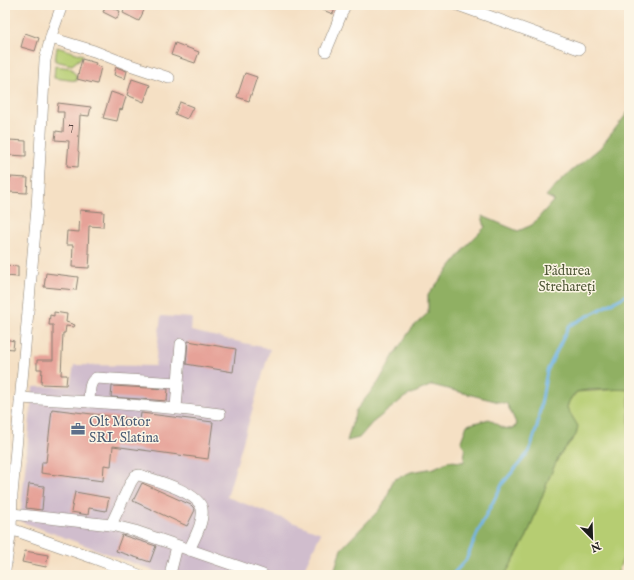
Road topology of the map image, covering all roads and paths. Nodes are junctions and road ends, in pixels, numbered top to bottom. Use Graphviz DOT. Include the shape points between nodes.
graph roads {
  1 [pos="62,5"];
  2 [pos="345,5"];
  3 [pos="458,5"];
  4 [pos="51,38"];
  5 [pos="579,49"];
  6 [pos="326,52"];
  7 [pos="169,78"];
  8 [pos="181,344"];
  9 [pos="178,383"];
  10 [pos="20,398"];
  11 [pos="89,402"];
  12 [pos="176,408"];
  13 [pos="220,414"];
  14 [pos="8,494"];
  15 [pos="12,514"];
  16 [pos="111,525"];
  17 [pos="11,529"];
  18 [pos="177,546"];
  19 [pos="189,550"];
  20 [pos="5,570"];
  21 [pos="171,570"];
  22 [pos="139,575"];
  23 [pos="263,575"];
  1 -- 4 [label="street"];
  2 -- 6 [label="street"];
  3 -- 5 [label="street"];
  4 -- 7 [label="street" via="94,50"];
  4 -- 10 [label="street" via="45,60 37,208"];
  8 -- 9 [label="street"];
  9 -- 11 [label="street" via="96,378 90,386"];
  9 -- 12 [label="street"];
  10 -- 11 [label="street"];
  10 -- 14 [label="street"];
  11 -- 12 [label="street"];
  12 -- 13 [label="street"];
  14 -- 15 [label="street"];
  15 -- 16 [label="street"];
  15 -- 17 [label="street"];
  16 -- 18 [label="street"];
  16 -- 19 [label="street" via="131,482 139,474 176,487 198,501 203,511 199,530"];
  17 -- 20 [label="street"];
  17 -- 22 [label="street"];
  18 -- 19 [label="street"];
  18 -- 21 [label="street"];
  19 -- 23 [label="street"];
}
